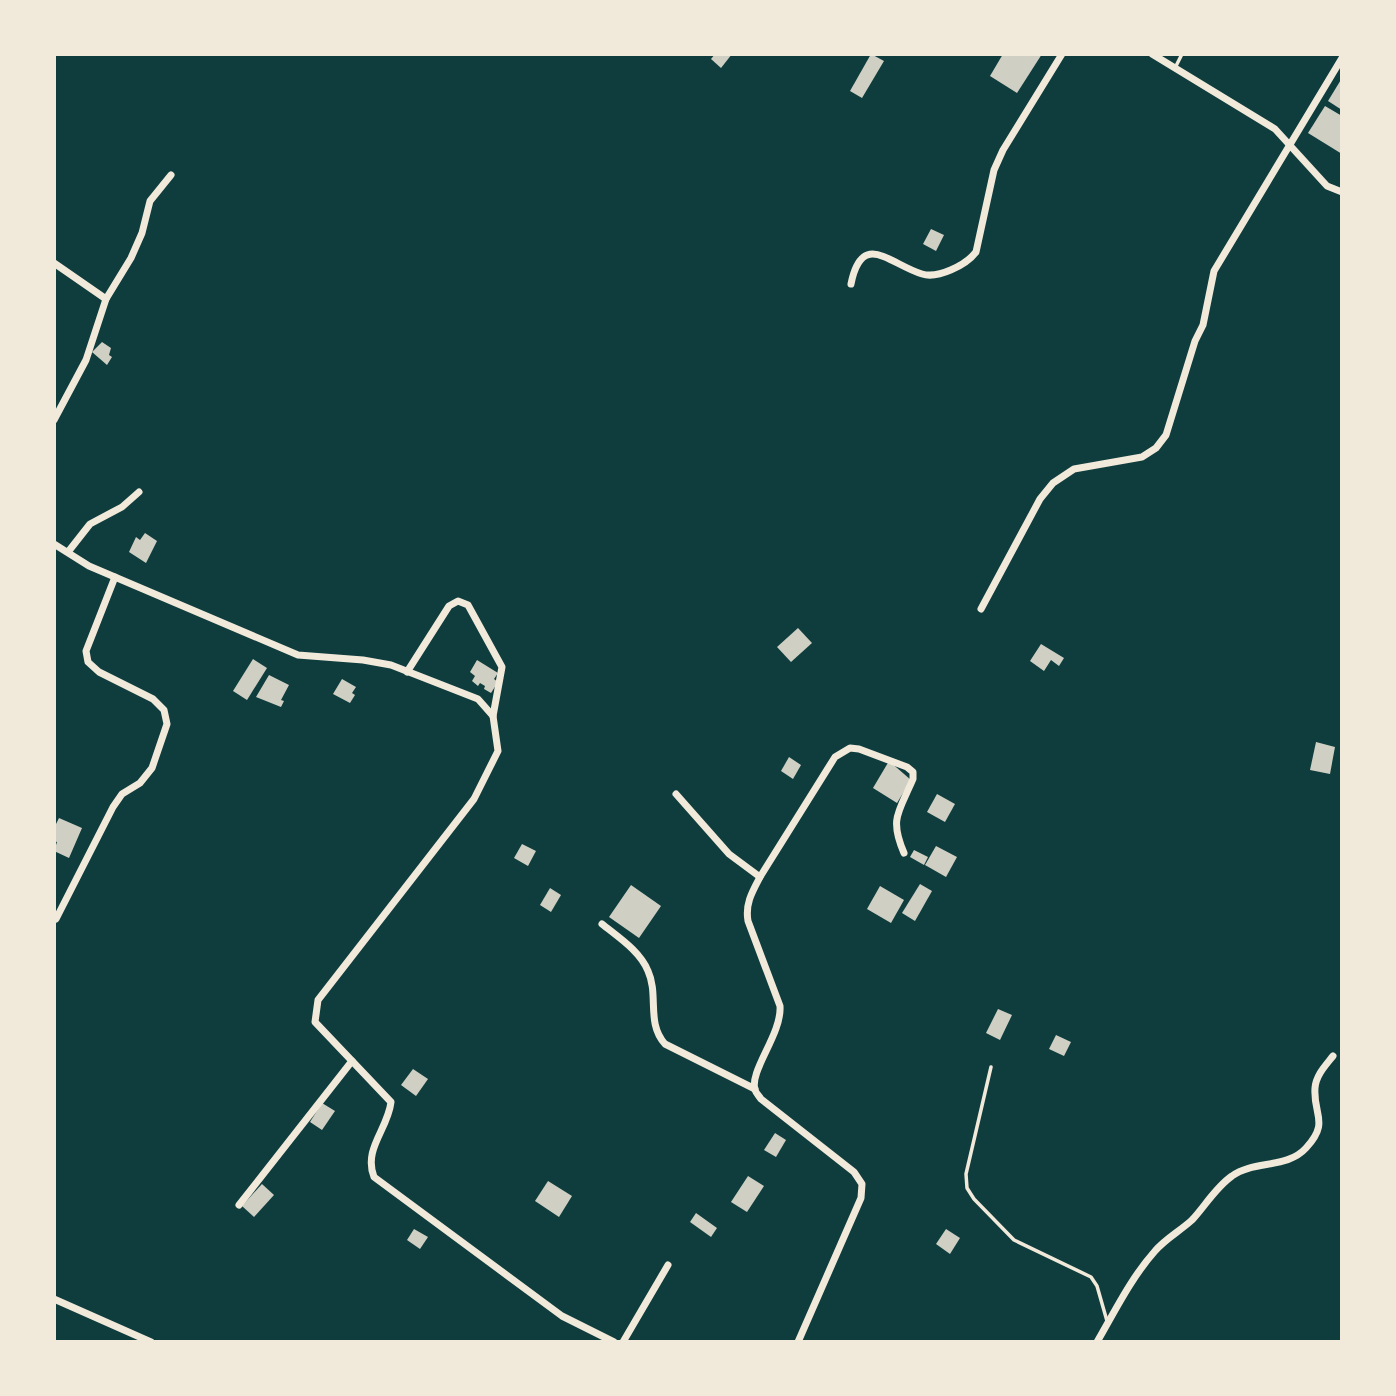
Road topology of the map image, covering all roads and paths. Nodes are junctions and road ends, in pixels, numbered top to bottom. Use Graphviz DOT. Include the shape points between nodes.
graph roads {
  1 [pos="1062,54"];
  2 [pos="1152,54"];
  3 [pos="1182,54"];
  4 [pos="1342,58"];
  5 [pos="1175,68"];
  6 [pos="1289,144"];
  7 [pos="170,175"];
  8 [pos="1342,192"];
  9 [pos="54,263"];
  10 [pos="851,284"];
  11 [pos="106,299"];
  12 [pos="54,420"];
  13 [pos="139,492"];
  14 [pos="54,544"];
  15 [pos="68,552"];
  16 [pos="115,576"];
  17 [pos="981,609"];
  18 [pos="407,672"];
  19 [pos="493,716"];
  20 [pos="676,794"];
  21 [pos="904,853"];
  22 [pos="760,877"];
  23 [pos="56,919"];
  24 [pos="602,924"];
  25 [pos="1333,1056"];
  26 [pos="352,1061"];
  27 [pos="991,1067"];
  28 [pos="755,1089"];
  29 [pos="239,1205"];
  30 [pos="668,1265"];
  31 [pos="54,1299"];
  32 [pos="1107,1324"];
  33 [pos="151,1342"];
  34 [pos="614,1342"];
  35 [pos="623,1342"];
  36 [pos="798,1342"];
  37 [pos="1097,1342"];
  1 -- 10 [label="street" via="1003,150 976,253 970,260 928,275 894,259 869,255 854,267"];
  2 -- 5 [label="street"];
  3 -- 5 [label="lane"];
  4 -- 6 [label="street"];
  5 -- 6 [label="street" via="1275,129"];
  6 -- 8 [label="street" via="1327,186"];
  6 -- 17 [label="street" via="1214,271 1203,325 1166,435 1142,457 1074,469 1053,483"];
  7 -- 11 [label="street" via="150,201 131,258"];
  9 -- 11 [label="street"];
  11 -- 12 [label="street" via="86,360"];
  13 -- 15 [label="street" via="90,524"];
  14 -- 15 [label="street"];
  15 -- 16 [label="street"];
  16 -- 18 [label="street" via="298,655 363,660"];
  16 -- 23 [label="street" via="86,651 88,662 153,699 164,710 167,724 152,768 113,807"];
  18 -- 19 [label="street" via="478,699"];
  18 -- 19 [label="street" via="449,606 458,601 468,605 502,667"];
  19 -- 26 [label="street" via="498,751 474,799 318,1000 315,1022"];
  20 -- 22 [label="street" via="729,854"];
  21 -- 22 [label="street" via="895,822 913,772 850,748 835,757"];
  22 -- 28 [label="street" via="750,897 748,921 781,1017 755,1077"];
  24 -- 28 [label="street" via="643,960 650,974 658,1036"];
  25 -- 32 [label="street" via="1315,1088 1318,1133 1304,1150 1291,1159 1245,1168 1229,1178 1157,1249"];
  26 -- 29 [label="street"];
  26 -- 34 [label="street" via="391,1102 370,1155 374,1177 562,1316"];
  27 -- 32 [label="lane" via="966,1174 967,1188 1014,1240 1091,1277"];
  28 -- 36 [label="street" via="862,1184 861,1198"];
  30 -- 35 [label="street"];
  31 -- 33 [label="street"];
  32 -- 37 [label="street"];
}
